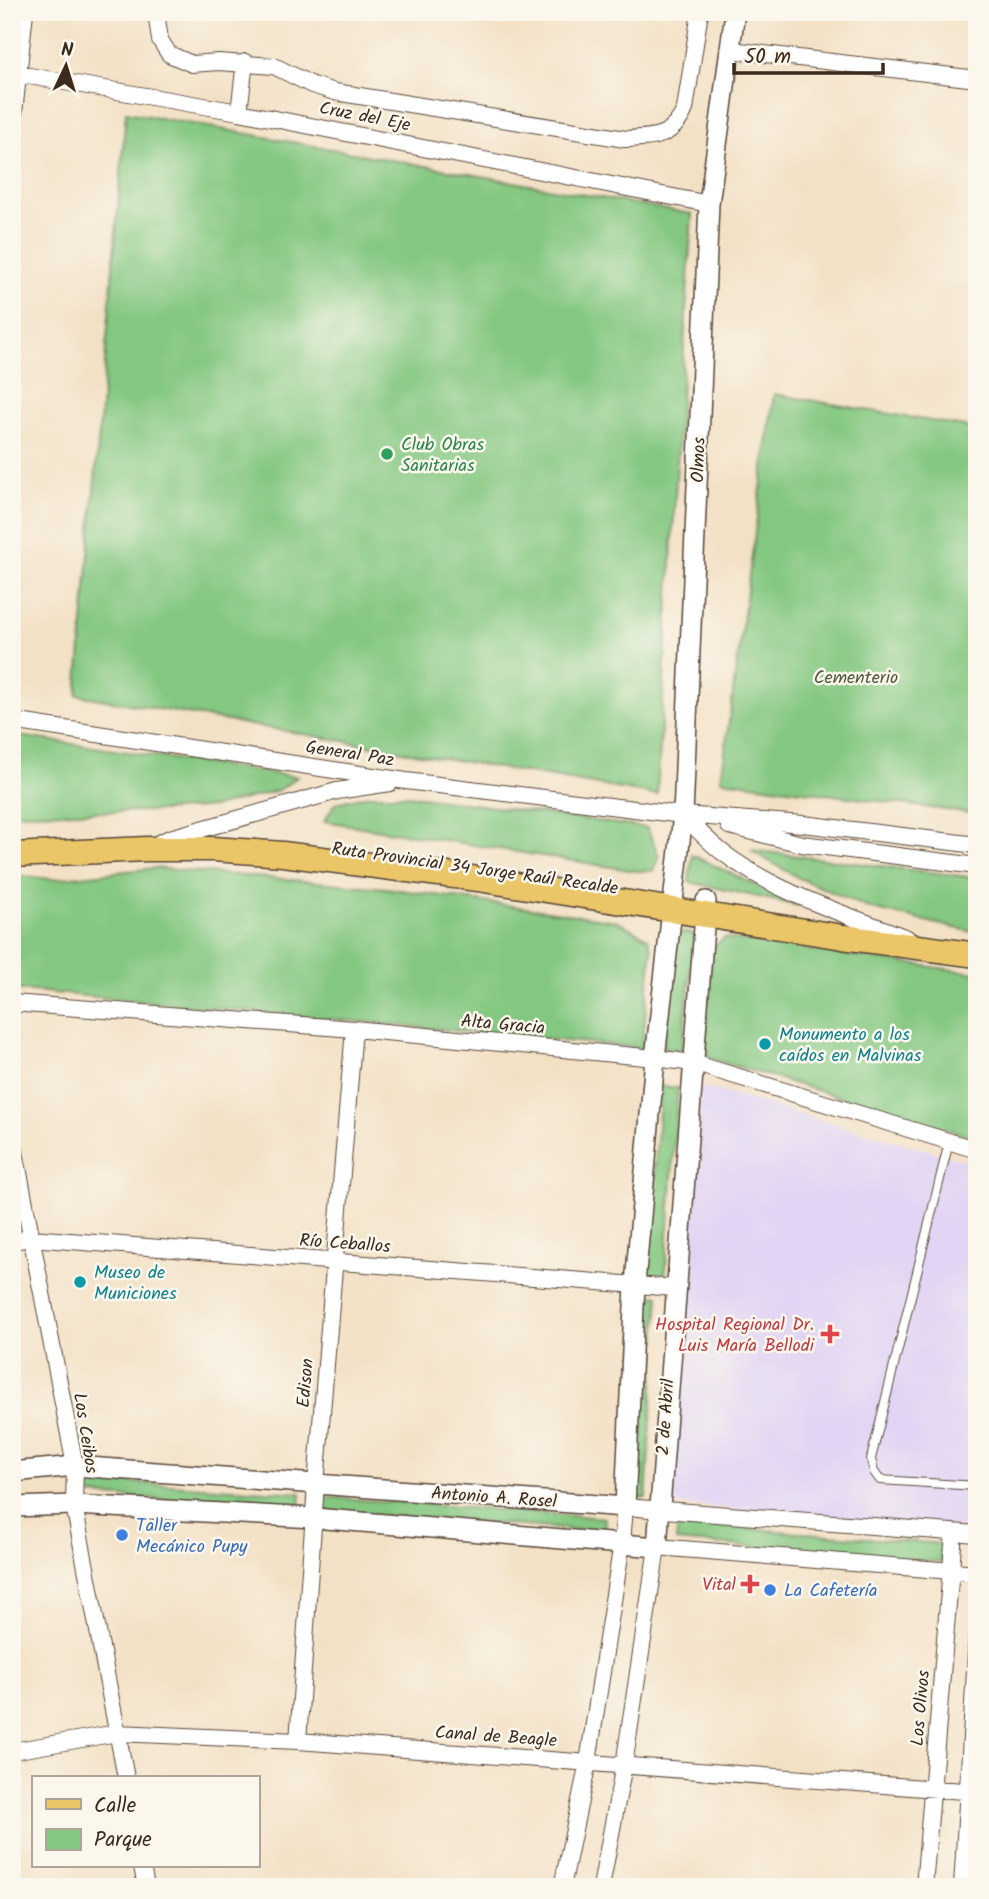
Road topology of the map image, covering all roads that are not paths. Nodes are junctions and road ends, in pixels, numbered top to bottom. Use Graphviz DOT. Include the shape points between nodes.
graph roads {
  1 [pos="25,12"];
  2 [pos="156,12"];
  3 [pos="700,12"];
  4 [pos="735,12"];
  5 [pos="731,50"];
  6 [pos="245,62"];
  7 [pos="15,73"];
  8 [pos="977,79"];
  9 [pos="239,111"];
  10 [pos="12,131"];
  11 [pos="709,204"];
  12 [pos="12,721"];
  13 [pos="406,781"];
  14 [pos="682,815"];
  15 [pos="170,838"];
  16 [pos="12,843"];
  17 [pos="977,845"];
  18 [pos="147,849"];
  19 [pos="12,855"];
  20 [pos="977,866"];
  21 [pos="674,903"];
  22 [pos="706,907"];
  23 [pos="932,948"];
  24 [pos="977,955"];
  25 [pos="12,1003"];
  26 [pos="354,1029"];
  27 [pos="655,1058"];
  28 [pos="693,1063"];
  29 [pos="12,1136"];
  30 [pos="949,1142"];
  31 [pos="977,1150"];
  32 [pos="31,1238"];
  33 [pos="12,1241"];
  34 [pos="335,1261"];
  35 [pos="635,1284"];
  36 [pos="675,1288"];
  37 [pos="75,1466"];
  38 [pos="12,1472"];
  39 [pos="316,1484"];
  40 [pos="977,1486"];
  41 [pos="74,1505"];
  42 [pos="12,1507"];
  43 [pos="625,1507"];
  44 [pos="658,1510"];
  45 [pos="314,1518"];
  46 [pos="954,1533"];
  47 [pos="977,1534"];
  48 [pos="622,1543"];
  49 [pos="657,1547"];
  50 [pos="951,1572"];
  51 [pos="977,1573"];
  52 [pos="977,1637"];
  53 [pos="117,1733"];
  54 [pos="298,1741"];
  55 [pos="12,1751"];
  56 [pos="587,1762"];
  57 [pos="624,1765"];
  58 [pos="126,1776"];
  59 [pos="932,1788"];
  60 [pos="972,1791"];
  61 [pos="142,1868"];
  62 [pos="146,1887"];
  63 [pos="562,1887"];
  64 [pos="601,1887"];
  65 [pos="924,1887"];
  66 [pos="962,1887"];
  1 -- 7 [label="street"];
  2 -- 6 [label="street" via="160,40 169,54 192,64"];
  3 -- 6 [label="street" via="685,109 669,132 652,138 625,139 548,128 335,92 274,66"];
  4 -- 5 [label="street, Olmos"];
  5 -- 8 [label="street"];
  5 -- 11 [label="street, Olmos"];
  6 -- 9 [label="street"];
  7 -- 9 [label="street, Cruz del Eje"];
  7 -- 10 [label="street"];
  9 -- 11 [label="street, Cruz del Eje"];
  11 -- 14 [label="street, Olmos"];
  12 -- 13 [label="street, General Paz"];
  13 -- 14 [label="street, General Paz"];
  13 -- 15 [label="street" via="337,791"];
  14 -- 17 [label="street, General Paz"];
  14 -- 20 [label="street, General Paz" via="802,844"];
  14 -- 21 [label="street, Olmos"];
  14 -- 23 [label="street" via="750,871"];
  15 -- 16 [label="main road, Ruta Provincial 34 Jorge Raúl Recalde"];
  15 -- 18 [label="street"];
  15 -- 21 [label="main road, Ruta Provincial 34 Jorge Raúl Recalde" via="285,842"];
  18 -- 19 [label="main road, Ruta Provincial 34 Jorge Raúl Recalde"];
  18 -- 21 [label="main road, Ruta Provincial 34 Jorge Raúl Recalde" via="283,854"];
  21 -- 22 [label="main road, Ruta Provincial 34 Jorge Raúl Recalde"];
  21 -- 27 [label="street, 2 de Abril"];
  22 -- 23 [label="main road, Ruta Provincial 34 Jorge Raúl Recalde" via="845,926"];
  22 -- 28 [label="street, 2 de Abril"];
  23 -- 24 [label="main road, Ruta Provincial 34 Jorge Raúl Recalde"];
  25 -- 26 [label="street, Alta Gracia"];
  26 -- 27 [label="street, Alta Gracia"];
  26 -- 34 [label="street, Edison"];
  27 -- 28 [label="street, Alta Gracia"];
  27 -- 35 [label="street, 2 de Abril"];
  28 -- 30 [label="street, Alta Gracia"];
  28 -- 36 [label="street, 2 de Abril"];
  29 -- 32 [label="street, Los Ceibos"];
  30 -- 31 [label="street, Alta Gracia"];
  30 -- 40 [label="lane" via="871,1459 880,1480"];
  32 -- 33 [label="street, Río Ceballos"];
  32 -- 34 [label="street, Río Ceballos"];
  32 -- 37 [label="street, Los Ceibos"];
  34 -- 35 [label="street, Río Ceballos"];
  34 -- 39 [label="street, Edison"];
  35 -- 36 [label="street, Río Ceballos"];
  35 -- 43 [label="street, 2 de Abril"];
  36 -- 44 [label="street, 2 de Abril"];
  37 -- 38 [label="street, Antonio A. Rosel"];
  37 -- 39 [label="street, Antonio A. Rosel"];
  37 -- 41 [label="street, Los Ceibos"];
  39 -- 43 [label="street, Antonio A. Rosel"];
  39 -- 45 [label="street, Edison"];
  41 -- 42 [label="street, Antonio A. Rosel"];
  41 -- 45 [label="street, Antonio A. Rosel"];
  41 -- 53 [label="street, Los Ceibos"];
  43 -- 44 [label="street, Antonio A. Rosel"];
  43 -- 48 [label="street, 2 de Abril"];
  44 -- 46 [label="street, Antonio A. Rosel"];
  44 -- 49 [label="street, 2 de Abril"];
  45 -- 48 [label="street, Antonio A. Rosel"];
  45 -- 54 [label="street, Edison"];
  46 -- 47 [label="street, Antonio A. Rosel"];
  46 -- 50 [label="street, Los Olivos"];
  48 -- 49 [label="street, Antonio A. Rosel"];
  48 -- 56 [label="street, 2 de Abril"];
  49 -- 50 [label="street, Antonio A. Rosel"];
  49 -- 57 [label="street, 2 de Abril"];
  50 -- 51 [label="street, Antonio A. Rosel"];
  50 -- 59 [label="street, Los Olivos"];
  52 -- 60 [label="street"];
  53 -- 54 [label="street, Canal de Beagle"];
  53 -- 55 [label="street, Canal de Beagle"];
  53 -- 58 [label="street, Los Ceibos"];
  54 -- 56 [label="street, Canal de Beagle"];
  56 -- 57 [label="street, Canal de Beagle"];
  56 -- 63 [label="street, 2 de Abril"];
  57 -- 59 [label="street, Canal de Beagle"];
  57 -- 64 [label="street, 2 de Abril"];
  59 -- 60 [label="street, Canal de Beagle"];
  59 -- 65 [label="street, Los Olivos"];
  60 -- 66 [label="street"];
  61 -- 62 [label="street"];
}
